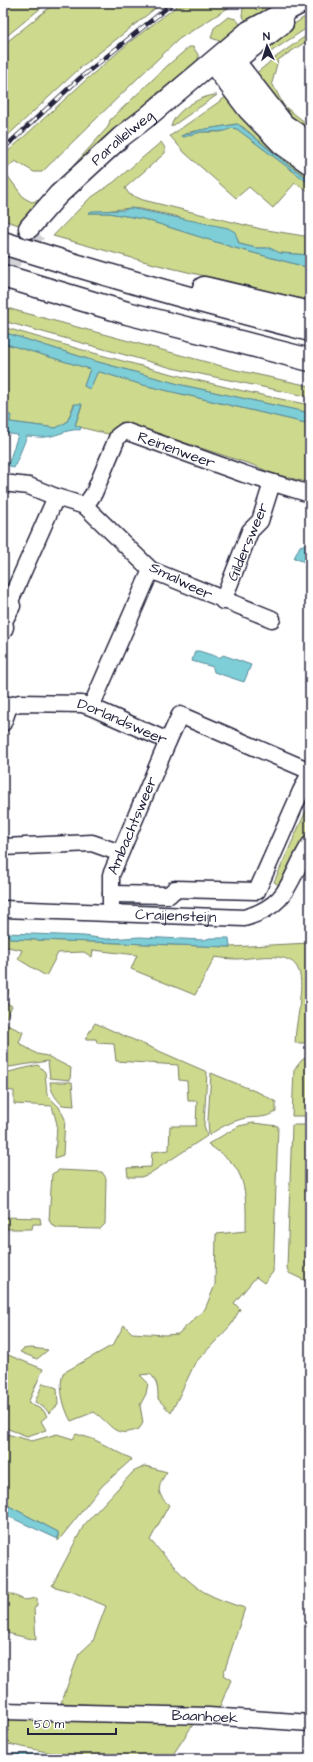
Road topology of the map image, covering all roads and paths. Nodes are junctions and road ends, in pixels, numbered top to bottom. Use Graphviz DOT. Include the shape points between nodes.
graph roads {
  1 [pos="302,3"];
  2 [pos="308,3"];
  3 [pos="225,63"];
  4 [pos="310,144"];
  5 [pos="310,163"];
  6 [pos="34,229"];
  7 [pos="3,234"];
  8 [pos="3,244"];
  9 [pos="3,276"];
  10 [pos="310,313"];
  11 [pos="310,330"];
  12 [pos="310,360"];
  13 [pos="272,483"];
  14 [pos="3,484"];
  15 [pos="310,494"];
  16 [pos="56,497"];
  17 [pos="85,506"];
  18 [pos="151,570"];
  19 [pos="223,600"];
  20 [pos="272,619"];
  21 [pos="3,632"];
  22 [pos="6,704"];
  23 [pos="91,706"];
  24 [pos="3,723"];
  25 [pos="168,741"];
  26 [pos="310,772"];
  27 [pos="310,844"];
  28 [pos="3,848"];
  29 [pos="120,853"];
  30 [pos="111,894"];
  31 [pos="3,909"];
  32 [pos="111,914"];
  33 [pos="3,1711"];
  34 [pos="310,1723"];
  1 -- 3 [label="main road, Parallelweg" via="249,31"];
  2 -- 3 [label="main road, Parallelweg"];
  3 -- 4 [label="highway" via="283,125"];
  3 -- 5 [label="highway" via="249,109 283,144"];
  3 -- 6 [label="main road, Parallelweg"];
  7 -- 10 [label="highway" via="122,268"];
  8 -- 11 [label="highway" via="124,280"];
  9 -- 12 [label="highway" via="127,313"];
  13 -- 15 [label="street, Reinenweer"];
  13 -- 17 [label="street, Reinenweer" via="125,431 118,436 94,493"];
  13 -- 19 [label="street, Gildersweer" via="260,521 250,531"];
  14 -- 16 [label="street" via="29,486"];
  16 -- 17 [label="street"];
  16 -- 21 [label="street" via="10,601 12,606 4,621"];
  17 -- 18 [label="street, Smalweer"];
  18 -- 19 [label="street, Smalweer"];
  18 -- 23 [label="street"];
  19 -- 20 [label="street, Smalweer"];
  22 -- 23 [label="street, Dorlandsweer"];
  22 -- 24 [label="street"];
  23 -- 25 [label="street, Dorlandsweer"];
  25 -- 26 [label="street, Dorlandsweer" via="180,715"];
  25 -- 29 [label="street, Ambachtsweer"];
  26 -- 30 [label="street" via="257,892 175,889 169,895"];
  27 -- 32 [label="street, Craijensteijn" via="290,886 261,914 244,918"];
  28 -- 29 [label="street" via="92,843"];
  29 -- 30 [label="street, Ambachtsweer" via="111,875"];
  30 -- 32 [label="street, Ambachtsweer"];
  31 -- 32 [label="street, Craijensteijn"];
  33 -- 34 [label="street, Baanhoek" via="208,1716"];
}
